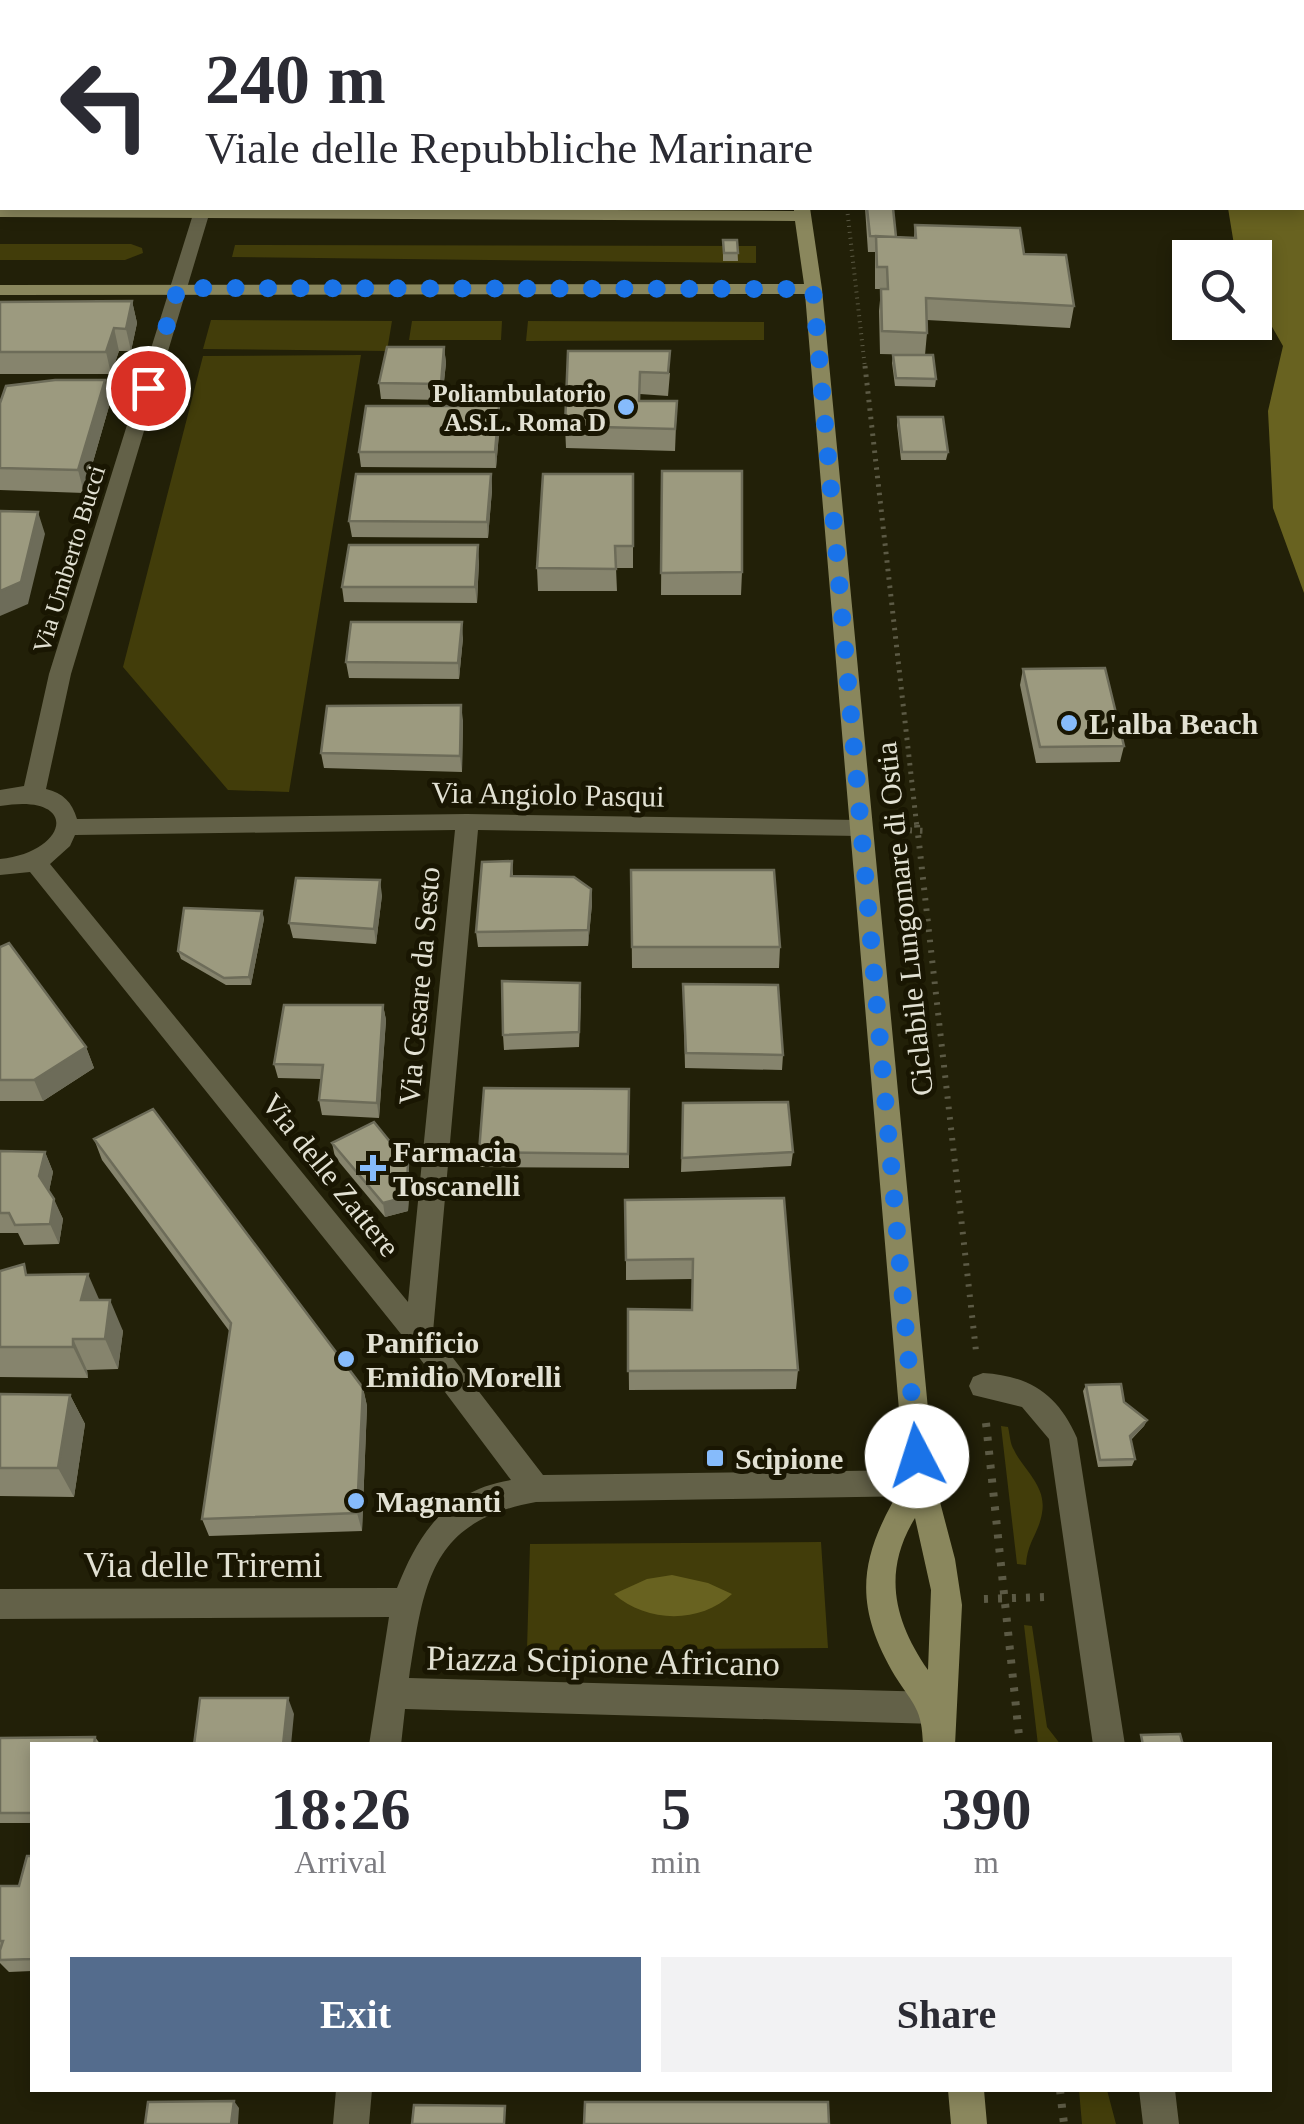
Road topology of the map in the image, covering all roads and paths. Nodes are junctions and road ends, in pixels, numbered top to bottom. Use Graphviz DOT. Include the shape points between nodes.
graph roads {
  1 [pos="202,210"];
  2 [pos="847,210"];
  3 [pos="0,212"];
  4 [pos="803,212"];
  5 [pos="178,288"];
  6 [pos="813,289"];
  7 [pos="0,290"];
  8 [pos="34,793"];
  9 [pos="0,798"];
  10 [pos="467,822"];
  11 [pos="69,827"];
  12 [pos="859,828"];
  13 [pos="35,862"];
  14 [pos="0,867"];
  15 [pos="419,1335"];
  16 [pos="983,1386"];
  17 [pos="920,1484"];
  18 [pos="536,1489"];
  19 [pos="1004,1597"];
  20 [pos="1088,1597"];
  21 [pos="973,1600"];
  22 [pos="406,1602"];
  23 [pos="0,1604"];
  24 [pos="391,1694"];
  25 [pos="936,1708"];
  26 [pos="385,1742"];
  27 [pos="939,1742"];
  28 [pos="1020,1742"];
  29 [pos="1108,1742"];
  30 [pos="354,2092"];
  31 [pos="966,2092"];
  32 [pos="1060,2092"];
  33 [pos="1156,2092"];
  34 [pos="351,2124"];
  35 [pos="968,2124"];
  36 [pos="1064,2124"];
  37 [pos="1161,2124"];
  1 -- 3 [label="street"];
  1 -- 4 [label="street"];
  1 -- 5 [label="street, Via Umberto Bucci"];
  2 -- 16 [label="path, Ciclabile Lungomare di Ostia"];
  4 -- 6 [label="street"];
  5 -- 6 [label="street"];
  5 -- 7 [label="street"];
  5 -- 8 [label="street, Via Umberto Bucci" via="60,674"];
  6 -- 12 [label="street"];
  8 -- 9 [label="street"];
  8 -- 11 [label="street" via="61,804"];
  10 -- 11 [label="street, Via Angiolo Pasqui"];
  10 -- 12 [label="street, Via Angiolo Pasqui"];
  10 -- 15 [label="street, Via Cesare da Sesto"];
  11 -- 13 [label="street" via="62,843"];
  12 -- 17 [label="street"];
  13 -- 14 [label="street"];
  13 -- 15 [label="street, Via delle Zattere"];
  15 -- 18 [label="street, Via delle Zattere"];
  16 -- 19 [label="path, Ciclabile Lungomare di Ostia"];
  16 -- 20 [label="street" via="1033,1395 1055,1420 1067,1452"];
  17 -- 18 [label="street, Piazza Scipione Africano"];
  17 -- 25 [label="street" via="947,1601"];
  17 -- 25 [label="street" via="887,1541 878,1604 900,1659"];
  18 -- 22 [label="street, Piazza Scipione Africano" via="483,1500 448,1522 426,1548"];
  19 -- 20 [label="path"];
  19 -- 21 [label="path"];
  19 -- 28 [label="path, Ciclabile Lungomare di Ostia"];
  20 -- 29 [label="street"];
  22 -- 23 [label="street, Via delle Triremi"];
  22 -- 24 [label="street, Piazza Scipione Africano"];
  24 -- 25 [label="street, Piazza Scipione Africano"];
  24 -- 26 [label="street"];
  25 -- 27 [label="street"];
  30 -- 34 [label="street"];
  31 -- 35 [label="street"];
  32 -- 36 [label="path"];
  33 -- 37 [label="street"];
}
